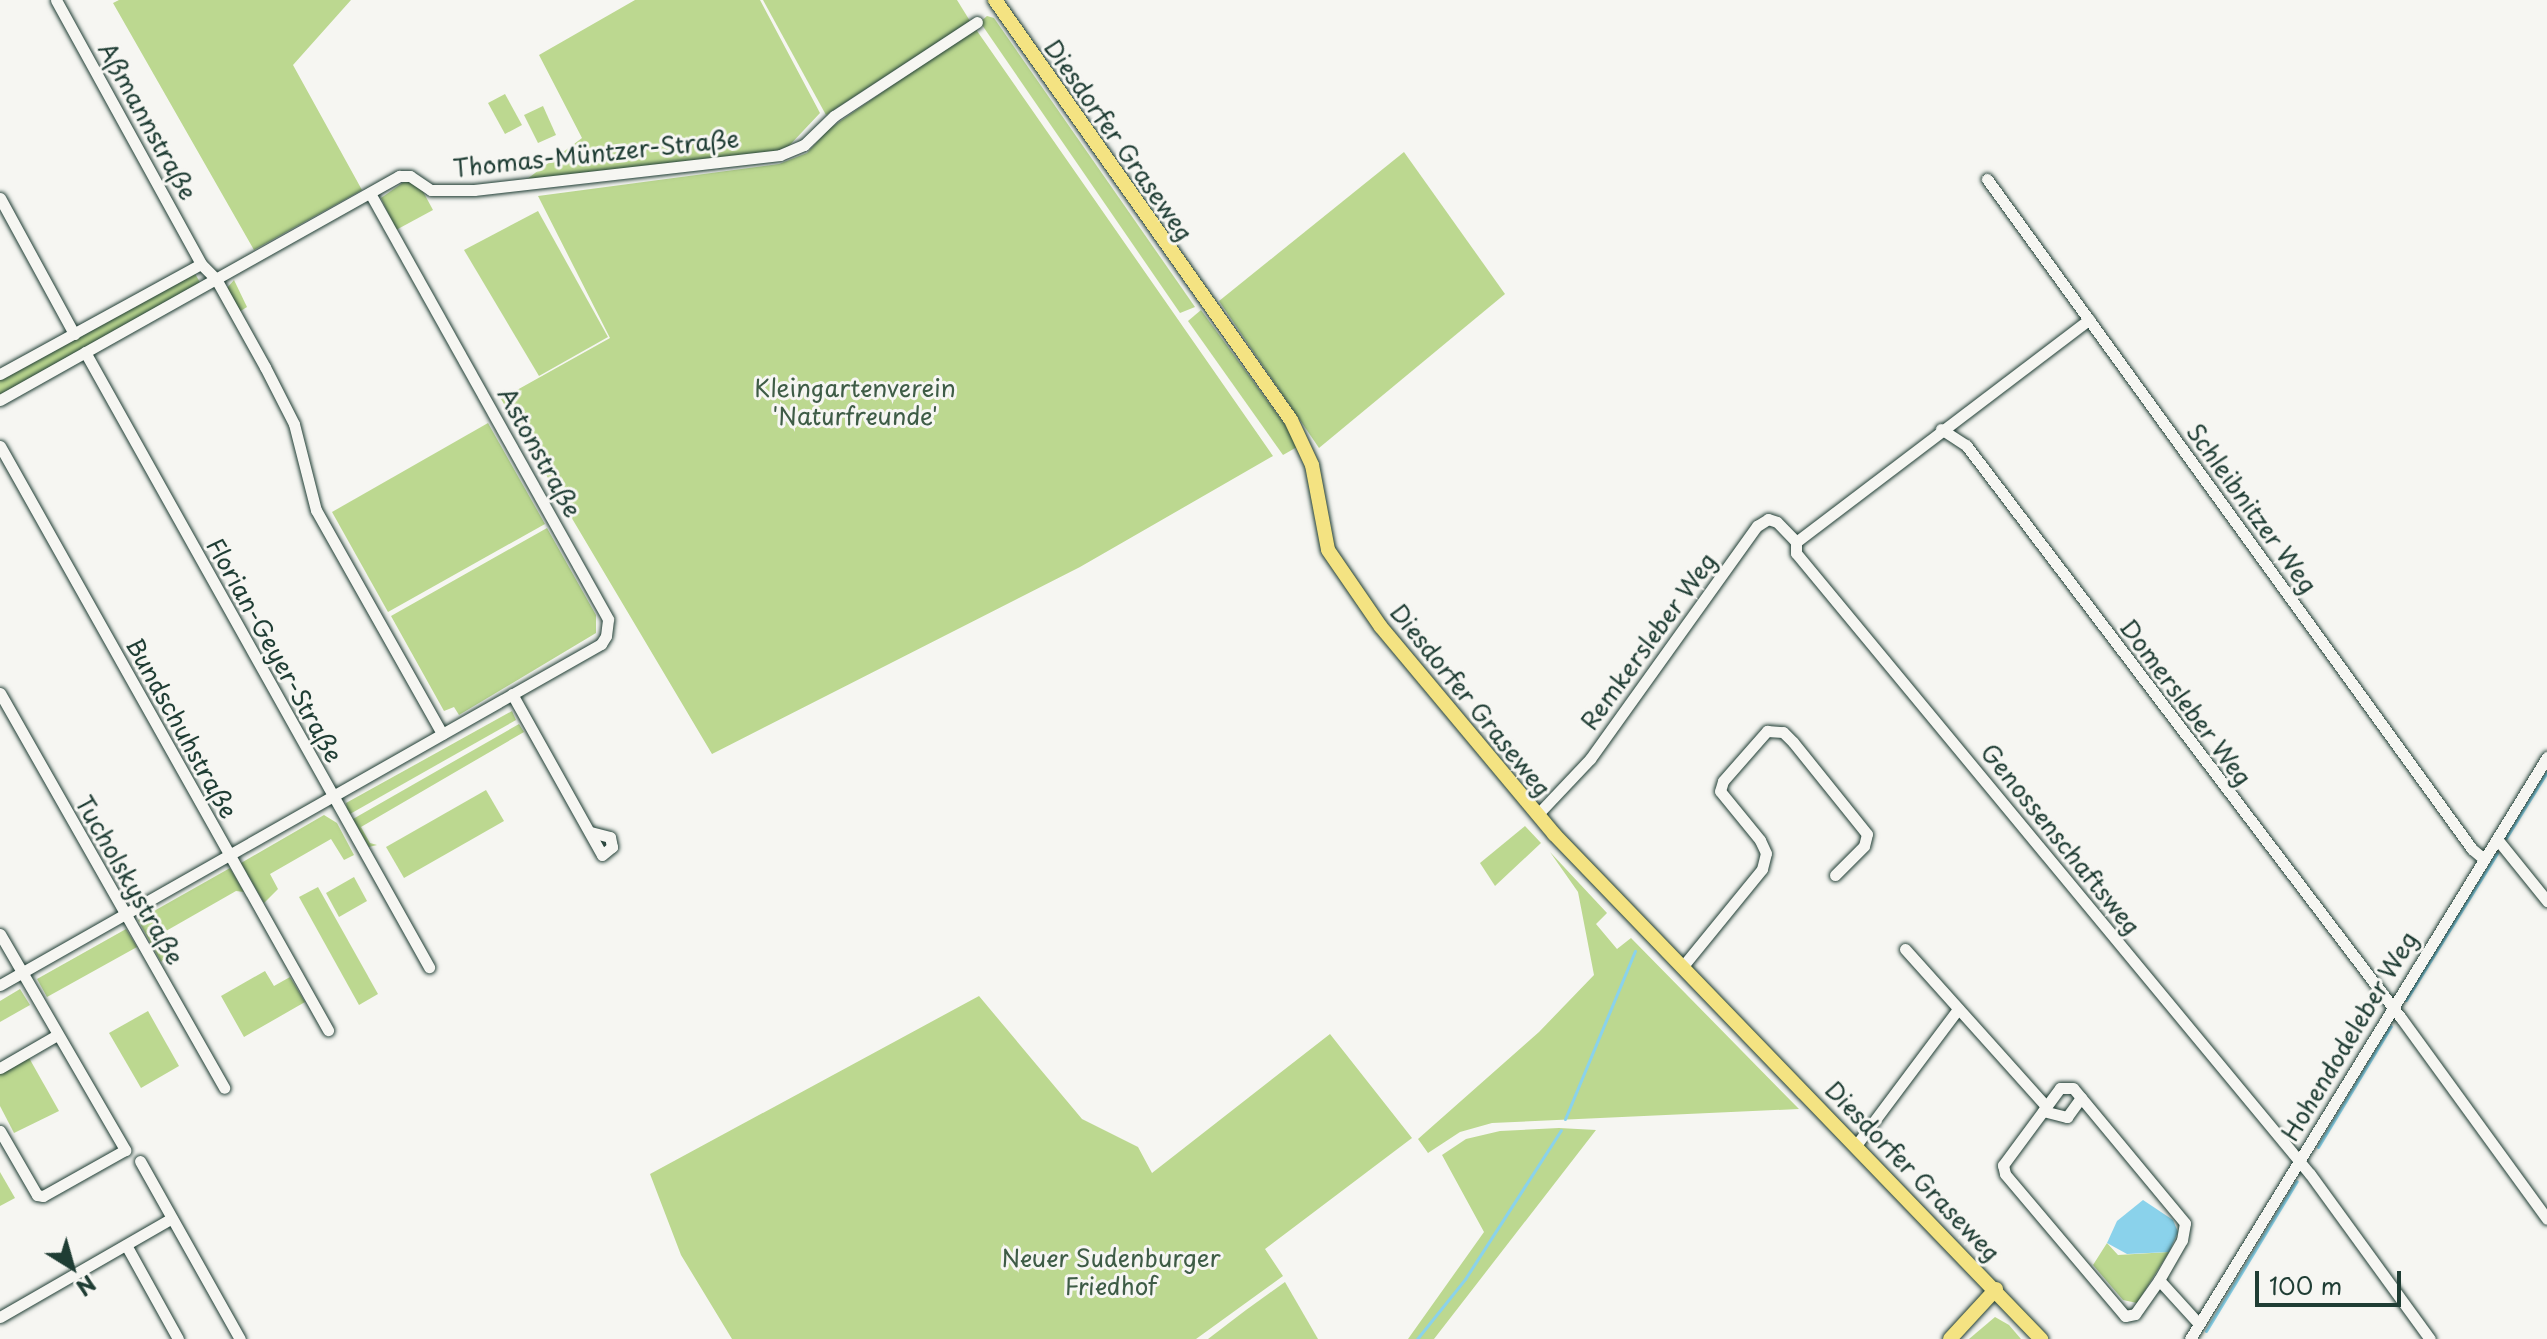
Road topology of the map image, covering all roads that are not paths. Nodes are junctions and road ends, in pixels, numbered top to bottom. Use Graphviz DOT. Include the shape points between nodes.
graph roads {
  1 [pos="56,0"];
  2 [pos="995,0"];
  3 [pos="977,22"];
  4 [pos="1987,179"];
  5 [pos="370,194"];
  6 [pos="0,198"];
  7 [pos="201,264"];
  8 [pos="216,279"];
  9 [pos="2089,320"];
  10 [pos="74,334"];
  11 [pos="85,352"];
  12 [pos="0,374"];
  13 [pos="0,400"];
  14 [pos="1941,429"];
  15 [pos="0,446"];
  16 [pos="1796,542"];
  17 [pos="0,693"];
  18 [pos="512,694"];
  19 [pos="442,734"];
  20 [pos="2547,757"];
  21 [pos="332,797"];
  22 [pos="1537,815"];
  23 [pos="590,832"];
  24 [pos="2497,839"];
  25 [pos="228,856"];
  26 [pos="2484,859"];
  27 [pos="1835,875"];
  28 [pos="2547,901"];
  29 [pos="124,915"];
  30 [pos="0,934"];
  31 [pos="1905,949"];
  32 [pos="1683,966"];
  33 [pos="429,967"];
  34 [pos="22,972"];
  35 [pos="0,985"];
  36 [pos="2392,1007"];
  37 [pos="1958,1009"];
  38 [pos="328,1030"];
  39 [pos="57,1035"];
  40 [pos="0,1068"];
  41 [pos="224,1088"];
  42 [pos="2081,1098"];
  43 [pos="2044,1108"];
  44 [pos="0,1131"];
  45 [pos="1857,1144"];
  46 [pos="140,1161"];
  47 [pos="2298,1161"];
  48 [pos="172,1218"];
  49 [pos="2547,1219"];
  50 [pos="126,1245"];
  51 [pos="2159,1280"];
  52 [pos="1996,1289"];
  53 [pos="0,1317"];
  54 [pos="2197,1334"];
  55 [pos="178,1339"];
  56 [pos="240,1339"];
  57 [pos="1950,1339"];
  58 [pos="2041,1339"];
  59 [pos="2430,1339"];
  1 -- 7 [label="street, Aßmannstraße"];
  2 -- 22 [label="main road, Diesdorfer Graseweg" via="1291,420 1309,457 1323,534 1342,574 1470,740"];
  3 -- 5 [label="street, Thomas-Müntzer-Straße" via="834,116 804,145 780,155 474,190 431,190 404,176"];
  4 -- 9 [label="street, Schleibnitzer Weg"];
  5 -- 8 [label="street, Thomas-Müntzer-Straße"];
  5 -- 18 [label="street, Astonstraße" via="608,619 601,644"];
  6 -- 10 [label="street"];
  7 -- 8 [label="street, Aßmannstraße"];
  7 -- 10 [label="street"];
  8 -- 11 [label="street, Thomas-Müntzer-Straße"];
  8 -- 19 [label="street, Aßmannstraße" via="294,424 316,510"];
  9 -- 14 [label="street"];
  9 -- 26 [label="street, Schleibnitzer Weg"];
  10 -- 12 [label="street"];
  11 -- 13 [label="street, Thomas-Müntzer-Straße"];
  11 -- 21 [label="street, Florian-Geyer-Straße"];
  14 -- 16 [label="street"];
  14 -- 36 [label="street, Domersleber Weg" via="1966,445"];
  15 -- 25 [label="street, Bundschuhstraße"];
  16 -- 22 [label="street, Remkersleber Weg" via="1777,522 1768,519 1757,526 1590,759"];
  16 -- 47 [label="street, Genossenschaftsweg" via="1796,553"];
  17 -- 29 [label="street, Tucholskystraße"];
  18 -- 19 [label="street, Astonstraße"];
  18 -- 23 [label="street"];
  19 -- 21 [label="street, Astonstraße"];
  20 -- 24 [label="street, Hohendodeleber Weg"];
  21 -- 25 [label="street, Astonstraße"];
  21 -- 33 [label="street, Florian-Geyer-Straße"];
  22 -- 32 [label="main road, Diesdorfer Graseweg"];
  24 -- 26 [label="street, Hohendodeleber Weg"];
  24 -- 28 [label="street"];
  25 -- 29 [label="street, Astonstraße"];
  25 -- 38 [label="street, Bundschuhstraße"];
  26 -- 36 [label="street, Hohendodeleber Weg"];
  27 -- 32 [label="street" via="1864,846 1867,834 1793,742 1783,732 1767,731 1720,791 1760,840 1766,853 1762,869"];
  29 -- 34 [label="street, Astonstraße"];
  29 -- 41 [label="street, Tucholskystraße"];
  30 -- 34 [label="street"];
  31 -- 37 [label="street"];
  32 -- 45 [label="main road, Diesdorfer Graseweg"];
  34 -- 35 [label="street, Astonstraße"];
  34 -- 39 [label="street"];
  36 -- 47 [label="street, Hohendodeleber Weg"];
  36 -- 49 [label="street, Domersleber Weg"];
  37 -- 43 [label="street"];
  37 -- 45 [label="street"];
  39 -- 40 [label="street"];
  39 -- 44 [label="street" via="125,1150 43,1196 37,1195"];
  42 -- 43 [label="street" via="2067,1117"];
  42 -- 43 [label="street" via="2073,1088 2060,1088"];
  42 -- 51 [label="street" via="2185,1223 2182,1240"];
  43 -- 51 [label="street" via="2003,1165 2005,1174 2125,1316 2135,1314"];
  45 -- 52 [label="main road, Diesdorfer Graseweg"];
  46 -- 48 [label="street"];
  47 -- 54 [label="street, Hohendodeleber Weg"];
  47 -- 59 [label="street, Genossenschaftsweg"];
  48 -- 50 [label="street"];
  48 -- 56 [label="street"];
  50 -- 53 [label="street"];
  50 -- 55 [label="street"];
  51 -- 54 [label="street"];
  52 -- 57 [label="main road"];
  52 -- 58 [label="main road, Diesdorfer Graseweg"];
}
